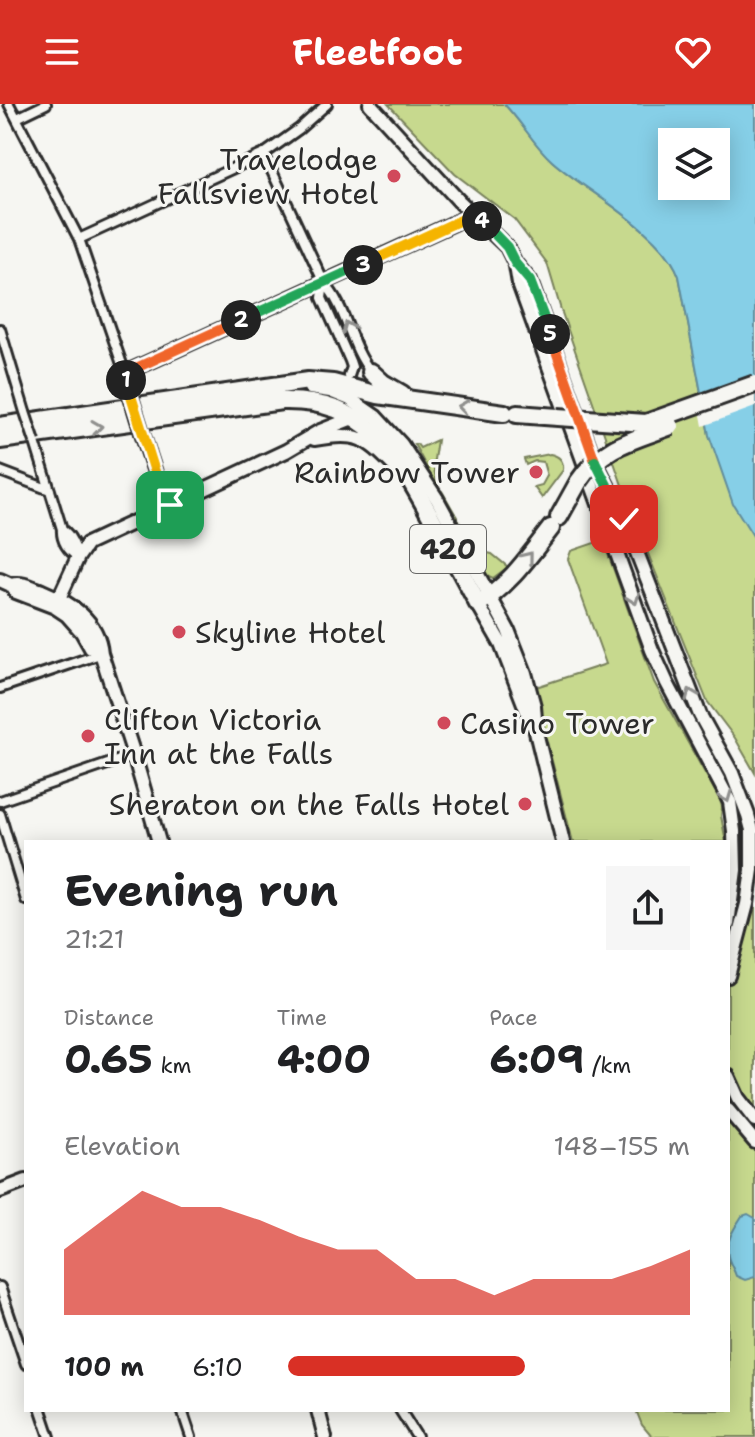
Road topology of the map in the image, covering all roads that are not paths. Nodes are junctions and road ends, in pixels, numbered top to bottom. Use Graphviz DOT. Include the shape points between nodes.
graph roads {
  1 [pos="9,104"];
  2 [pos="46,104"];
  3 [pos="327,104"];
  4 [pos="370,104"];
  5 [pos="17,118"];
  6 [pos="264,154"];
  7 [pos="472,212"];
  8 [pos="79,239"];
  9 [pos="515,263"];
  10 [pos="324,283"];
  11 [pos="0,329"];
  12 [pos="371,372"];
  13 [pos="125,373"];
  14 [pos="349,376"];
  15 [pos="333,383"];
  16 [pos="755,384"];
  17 [pos="256,389"];
  18 [pos="755,395"];
  19 [pos="422,401"];
  20 [pos="361,414"];
  21 [pos="0,424"];
  22 [pos="25,429"];
  23 [pos="0,440"];
  24 [pos="307,440"];
  25 [pos="0,447"];
  26 [pos="0,471"];
  27 [pos="414,486"];
  28 [pos="50,490"];
  29 [pos="170,505"];
  30 [pos="78,557"];
  31 [pos="6,582"];
  32 [pos="484,601"];
  33 [pos="57,602"];
  34 [pos="101,653"];
  35 [pos="0,688"];
  36 [pos="134,755"];
  37 [pos="0,801"];
  38 [pos="0,814"];
  39 [pos="158,840"];
  40 [pos="563,840"];
  41 [pos="753,845"];
  42 [pos="732,846"];
  43 [pos="24,893"];
  44 [pos="730,909"];
  45 [pos="730,968"];
  46 [pos="730,1080"];
  47 [pos="730,1112"];
  48 [pos="755,1120"];
  49 [pos="755,1142"];
  50 [pos="24,1182"];
  51 [pos="0,1191"];
  52 [pos="0,1287"];
  53 [pos="24,1358"];
  54 [pos="42,1412"];
  55 [pos="183,1412"];
  56 [pos="319,1412"];
  57 [pos="401,1412"];
  58 [pos="50,1437"];
  59 [pos="191,1437"];
  60 [pos="325,1437"];
  61 [pos="417,1437"];
  1 -- 5 [label="street"];
  2 -- 5 [label="street"];
  3 -- 6 [label="street"];
  4 -- 7 [label="main road"];
  5 -- 8 [label="street"];
  6 -- 8 [label="street"];
  6 -- 10 [label="street"];
  7 -- 9 [label="main road" via="507,247"];
  7 -- 10 [label="main road"];
  8 -- 13 [label="street"];
  41 -- 9 [label="main road, one-way" via="744,802 700,715 629,531 592,455 530,281"];
  9 -- 42 [label="main road, one-way" via="652,650 730,802"];
  12 -- 10 [label="street, one-way" via="334,293"];
  10 -- 13 [label="main road"];
  10 -- 14 [label="street" via="322,298 350,361"];
  11 -- 22 [label="street"];
  12 -- 19 [label="highway" via="390,388"];
  13 -- 29 [label="main road, bridge" via="163,497"];
  14 -- 15 [label="highway"];
  15 -- 17 [label="highway" via="297,381"];
  15 -- 19 [label="highway"];
  16 -- 19 [label="highway, one-way, bridge" via="635,424"];
  17 -- 20 [label="main road" via="321,389 350,399"];
  17 -- 22 [label="highway, 420"];
  32 -- 18 [label="highway, one-way, bridge" via="513,576 597,459 612,448"];
  22 -- 20 [label="highway, 420, one-way" via="282,401"];
  20 -- 24 [label="main road"];
  20 -- 27 [label="highway, 420"];
  20 -- 32 [label="main road, 420" via="395,435 437,499"];
  21 -- 22 [label="highway, 420"];
  22 -- 23 [label="highway, 420"];
  22 -- 25 [label="highway"];
  22 -- 28 [label="street"];
  24 -- 27 [label="main road" via="358,438"];
  24 -- 29 [label="main road"];
  26 -- 28 [label="street"];
  27 -- 32 [label="highway, 420"];
  28 -- 30 [label="street" via="64,542"];
  29 -- 30 [label="main road" via="87,544"];
  30 -- 33 [label="main road"];
  31 -- 33 [label="main road" via="21,583"];
  32 -- 40 [label="main road" via="536,732"];
  33 -- 34 [label="main road" via="73,606 89,623 100,638"];
  34 -- 35 [label="street"];
  34 -- 36 [label="main road"];
  36 -- 37 [label="street"];
  36 -- 39 [label="main road"];
  38 -- 43 [label="street"];
  41 -- 42 [label="main road"];
  41 -- 45 [label="main road" via="747,904"];
  42 -- 44 [label="main road"];
  46 -- 48 [label="main road"];
  47 -- 49 [label="main road"];
  50 -- 51 [label="main road"];
  52 -- 53 [label="street"];
  54 -- 58 [label="street"];
  55 -- 59 [label="street"];
  56 -- 60 [label="main road"];
  57 -- 61 [label="street"];
}
